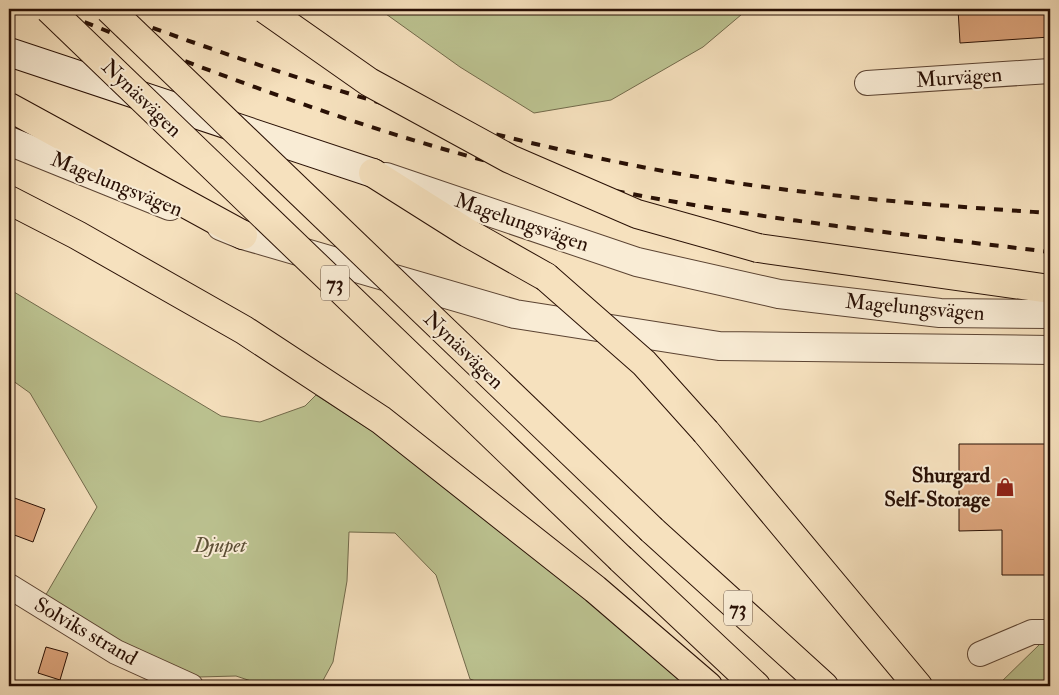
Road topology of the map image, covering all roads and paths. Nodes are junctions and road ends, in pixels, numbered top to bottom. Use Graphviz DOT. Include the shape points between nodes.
graph roads {
  1 [pos="49,9"];
  2 [pos="109,9"];
  3 [pos="265,9"];
  4 [pos="9,52"];
  5 [pos="1050,71"];
  6 [pos="867,83"];
  7 [pos="19,113"];
  8 [pos="9,141"];
  9 [pos="373,173"];
  10 [pos="9,200"];
  11 [pos="242,235"];
  12 [pos="1050,289"];
  13 [pos="1050,314"];
  14 [pos="1050,350"];
  15 [pos="9,586"];
  16 [pos="1050,632"];
  17 [pos="980,654"];
  18 [pos="191,686"];
  19 [pos="708,686"];
  20 [pos="756,686"];
  21 [pos="824,686"];
  22 [pos="918,686"];
  1 -- 20 [label="highway, Nynäsvägen / 73, bridge"];
  2 -- 21 [label="highway, Nynäsvägen / 73, bridge" via="652,530"];
  3 -- 12 [label="highway, bridge" via="370,82 510,158 637,214 758,248"];
  4 -- 9 [label="street, Magelungsvägen"];
  5 -- 6 [label="street, Murvägen"];
  7 -- 11 [label="highway"];
  8 -- 11 [label="street, Magelungsvägen"];
  9 -- 13 [label="street, Magelungsvägen" via="637,262 779,294 940,313"];
  9 -- 22 [label="highway, bridge" via="468,234 546,277 644,363 706,432"];
  10 -- 19 [label="highway" via="244,330 381,420 594,589"];
  11 -- 14 [label="street, Magelungsvägen" via="515,314 719,346"];
  15 -- 18 [label="street, Solviks strand" via="116,652"];
  16 -- 17 [label="street" via="1032,632"];
}
